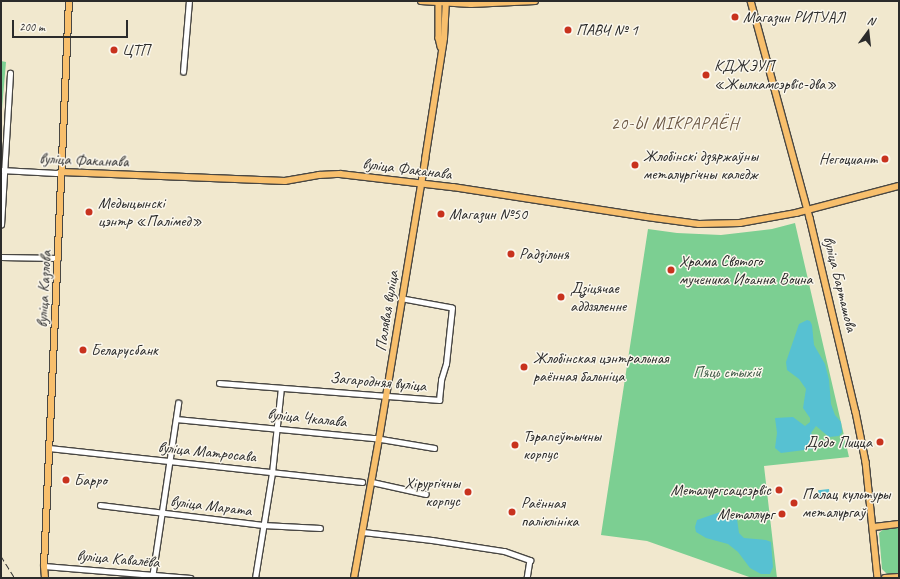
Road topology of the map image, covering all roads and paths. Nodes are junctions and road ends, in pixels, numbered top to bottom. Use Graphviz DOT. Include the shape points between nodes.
graph roads {
  1 [pos="69,1"];
  2 [pos="189,1"];
  3 [pos="421,1"];
  4 [pos="535,1"];
  5 [pos="752,1"];
  6 [pos="439,2"];
  7 [pos="446,2"];
  8 [pos="441,47"];
  9 [pos="183,72"];
  10 [pos="10,73"];
  11 [pos="2,170"];
  12 [pos="62,172"];
  13 [pos="421,183"];
  14 [pos="899,186"];
  15 [pos="808,210"];
  16 [pos="1,225"];
  17 [pos="1,257"];
  18 [pos="58,258"];
  19 [pos="403,299"];
  20 [pos="219,383"];
  21 [pos="281,388"];
  22 [pos="386,395"];
  23 [pos="178,404"];
  24 [pos="176,418"];
  25 [pos="277,428"];
  26 [pos="379,439"];
  27 [pos="49,448"];
  28 [pos="434,448"];
  29 [pos="170,461"];
  30 [pos="272,473"];
  31 [pos="362,482"];
  32 [pos="372,482"];
  33 [pos="426,494"];
  34 [pos="100,505"];
  35 [pos="161,513"];
  36 [pos="899,524"];
  37 [pos="263,525"];
  38 [pos="874,527"];
  39 [pos="320,528"];
  40 [pos="362,532"];
  41 [pos="44,566"];
  42 [pos="152,576"];
  43 [pos="899,576"];
  44 [pos="45,578"];
  45 [pos="191,578"];
  46 [pos="255,578"];
  47 [pos="354,578"];
  48 [pos="527,578"];
  49 [pos="878,578"];
  50 [pos="885,578"];
  1 -- 12 [label="main road, вуліца Казлова"];
  2 -- 9 [label="street"];
  3 -- 6 [label="main road"];
  4 -- 7 [label="main road" via="499,4"];
  5 -- 15 [label="main road, вуліца Барташова"];
  6 -- 7 [label="main road"];
  6 -- 8 [label="main road, Палявая вуліца"];
  7 -- 8 [label="main road, Палявая вуліца"];
  8 -- 13 [label="main road, Палявая вуліца"];
  10 -- 11 [label="street"];
  11 -- 12 [label="street, вуліца Факанава"];
  11 -- 16 [label="street"];
  12 -- 13 [label="main road, вуліца Факанава" via="285,181 340,174"];
  12 -- 18 [label="main road, вуліца Казлова"];
  13 -- 15 [label="main road, вуліца Факанава" via="687,223 740,223"];
  13 -- 19 [label="main road, Палявая вуліца"];
  14 -- 15 [label="main road, вуліца Факанава"];
  15 -- 38 [label="main road, вуліца Барташова" via="862,435"];
  17 -- 18 [label="street"];
  18 -- 27 [label="main road, вуліца Казлова"];
  19 -- 22 [label="main road, Палявая вуліца"];
  19 -- 22 [label="street, Загародняя вуліца" via="452,308 446,364 439,400"];
  20 -- 21 [label="street, Загародняя вуліца"];
  21 -- 22 [label="street, Загародняя вуліца"];
  21 -- 25 [label="street"];
  22 -- 26 [label="main road, Палявая вуліца"];
  23 -- 24 [label="street"];
  24 -- 25 [label="street, вуліца Чкалава"];
  24 -- 29 [label="street"];
  25 -- 26 [label="street, вуліца Чкалава"];
  25 -- 30 [label="street"];
  26 -- 28 [label="street, вуліца Чкалава"];
  26 -- 32 [label="main road, Палявая вуліца"];
  27 -- 29 [label="street, вуліца Матросава"];
  27 -- 41 [label="main road, вуліца Казлова"];
  29 -- 30 [label="street, вуліца Матросава"];
  29 -- 35 [label="street"];
  30 -- 31 [label="street, вуліца Матросава"];
  30 -- 37 [label="street"];
  32 -- 33 [label="street"];
  32 -- 40 [label="main road, Палявая вуліца"];
  34 -- 35 [label="street, вуліца Марата"];
  35 -- 37 [label="street, вуліца Марата"];
  35 -- 42 [label="street"];
  36 -- 38 [label="main road"];
  37 -- 39 [label="street, вуліца Марата"];
  37 -- 46 [label="street"];
  38 -- 49 [label="main road, вуліца Барташова"];
  40 -- 47 [label="main road, Палявая вуліца"];
  40 -- 48 [label="street" via="504,551 530,560"];
  41 -- 42 [label="street, вуліца Кавалёва"];
  41 -- 44 [label="main road, вуліца Казлова"];
  42 -- 45 [label="street, вуліца Кавалёва"];
  43 -- 50 [label="main road"];
}
